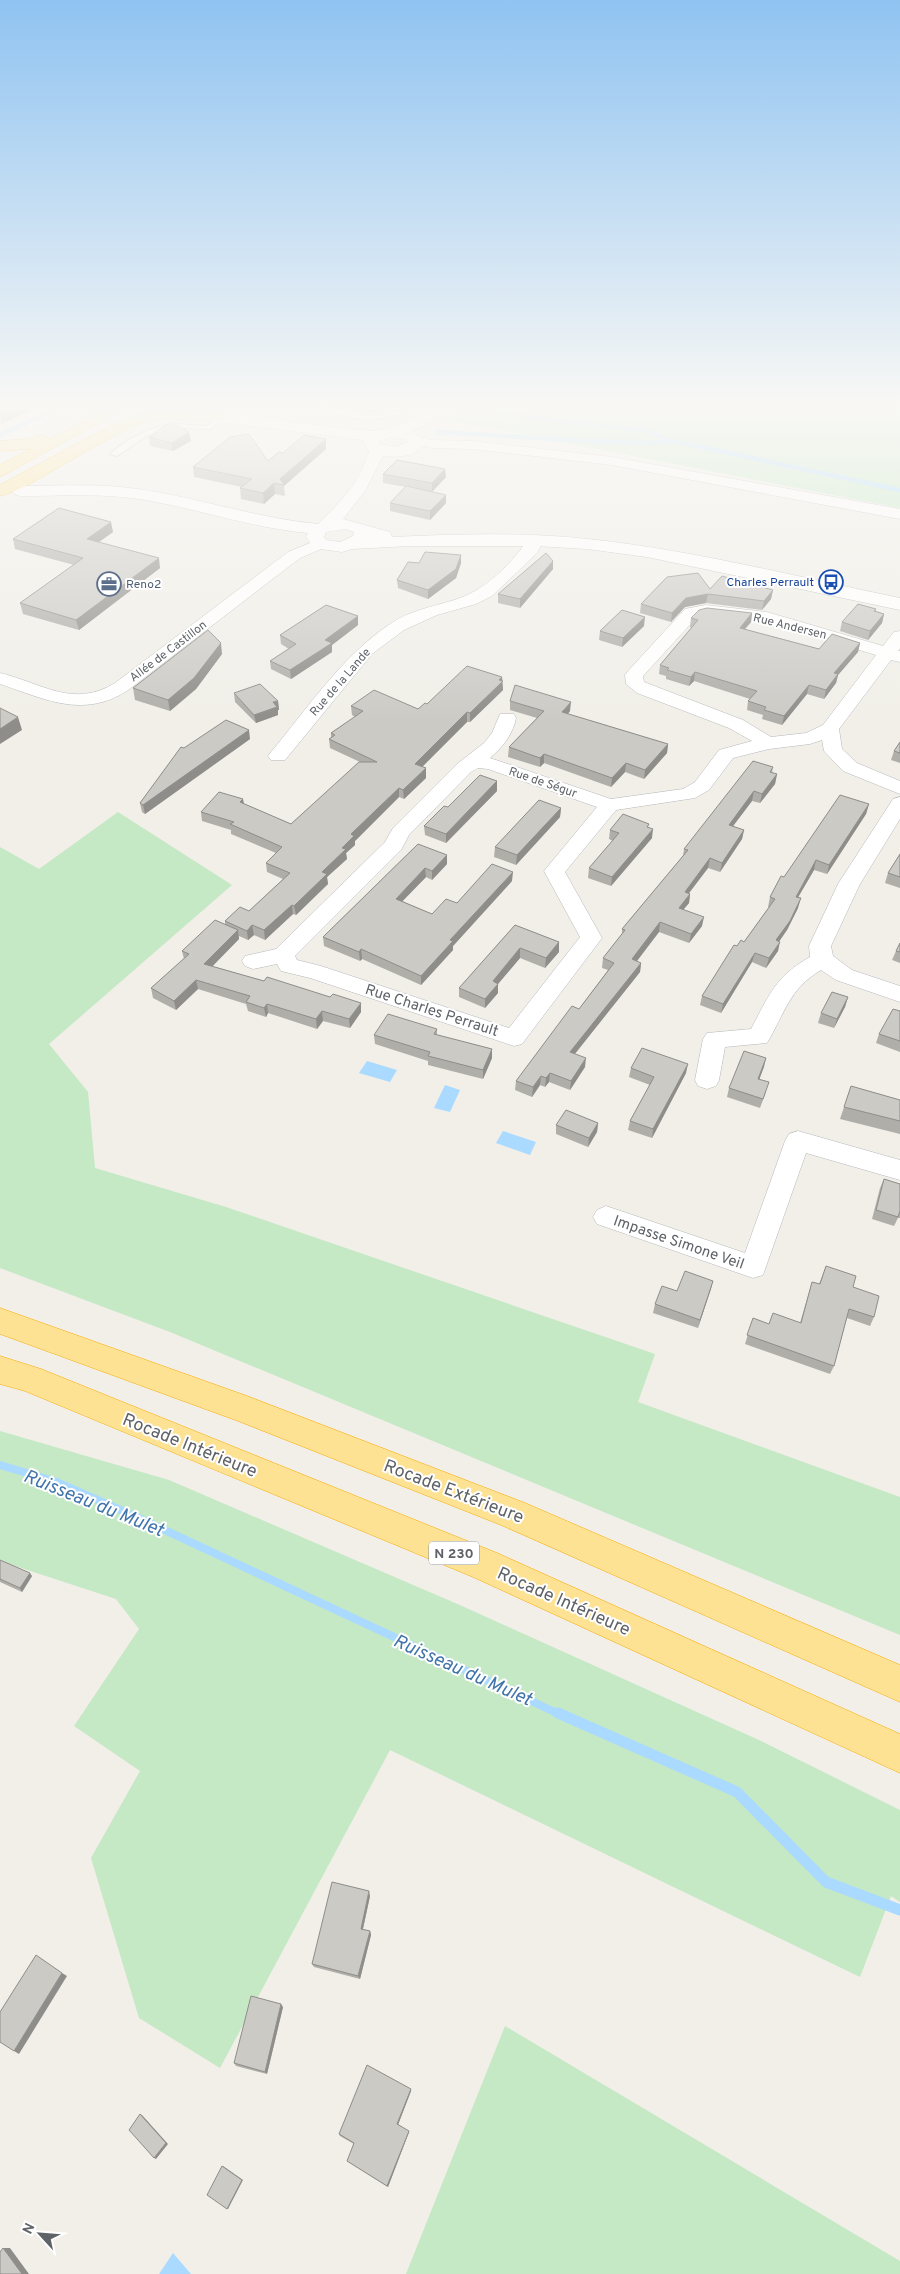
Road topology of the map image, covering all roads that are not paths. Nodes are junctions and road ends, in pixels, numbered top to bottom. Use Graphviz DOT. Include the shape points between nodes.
graph roads {
  1 [pos="210,513"];
  2 [pos="341,513"];
  3 [pos="352,513"];
  4 [pos="356,534"];
  5 [pos="321,535"];
  6 [pos="535,541"];
  7 [pos="900,604"];
  8 [pos="893,653"];
  9 [pos="0,678"];
  10 [pos="507,718"];
  11 [pos="830,729"];
  12 [pos="768,743"];
  13 [pos="278,756"];
  14 [pos="475,762"];
  15 [pos="900,788"];
  16 [pos="900,803"];
  17 [pos="610,805"];
  18 [pos="283,954"];
  19 [pos="253,960"];
  20 [pos="822,960"];
  21 [pos="900,994"];
  22 [pos="707,1080"];
  23 [pos="900,1170"];
  24 [pos="606,1217"];
  25 [pos="0,1321"];
  26 [pos="10,1378"];
  27 [pos="900,1684"];
  28 [pos="900,1754"];
  1 -- 5 [label="street"];
  2 -- 5 [label="street"];
  3 -- 4 [label="street"];
  4 -- 5 [label="street" via="334,547"];
  4 -- 6 [label="street" via="410,541"];
  5 -- 9 [label="street, Allée de Castillon" via="121,688 107,695 83,701 65,699"];
  6 -- 7 [label="street" via="629,549"];
  6 -- 13 [label="street, Rue de la Lande" via="531,550 486,592 470,600 431,610 398,626 366,650"];
  8 -- 11 [label="street"];
  8 -- 12 [label="street, Rue Andersen" via="767,618 706,610 691,613 634,675 635,684 736,724"];
  10 -- 14 [label="street" via="506,729"];
  11 -- 12 [label="street" via="810,738"];
  11 -- 15 [label="street" via="833,752 850,768"];
  12 -- 17 [label="street" via="726,754 702,786 688,794"];
  14 -- 17 [label="street, Rue de Ségur" via="491,764"];
  14 -- 18 [label="street" via="464,768 400,832 394,846"];
  16 -- 20 [label="street" via="849,884 820,946"];
  17 -- 18 [label="street, Rue Charles Perrault" via="554,872 591,938 514,1038 288,966"];
  18 -- 19 [label="street"];
  20 -- 21 [label="street" via="844,976"];
  20 -- 22 [label="street" via="803,971 782,991 758,1037 715,1039"];
  23 -- 24 [label="street, Impasse Simone Veil" via="798,1141 753,1267"];
  25 -- 27 [label="highway, Rocade Extérieure" via="247,1410 513,1514"];
  26 -- 28 [label="highway, Rocade Intérieure / N 230" via="485,1565"];
}
